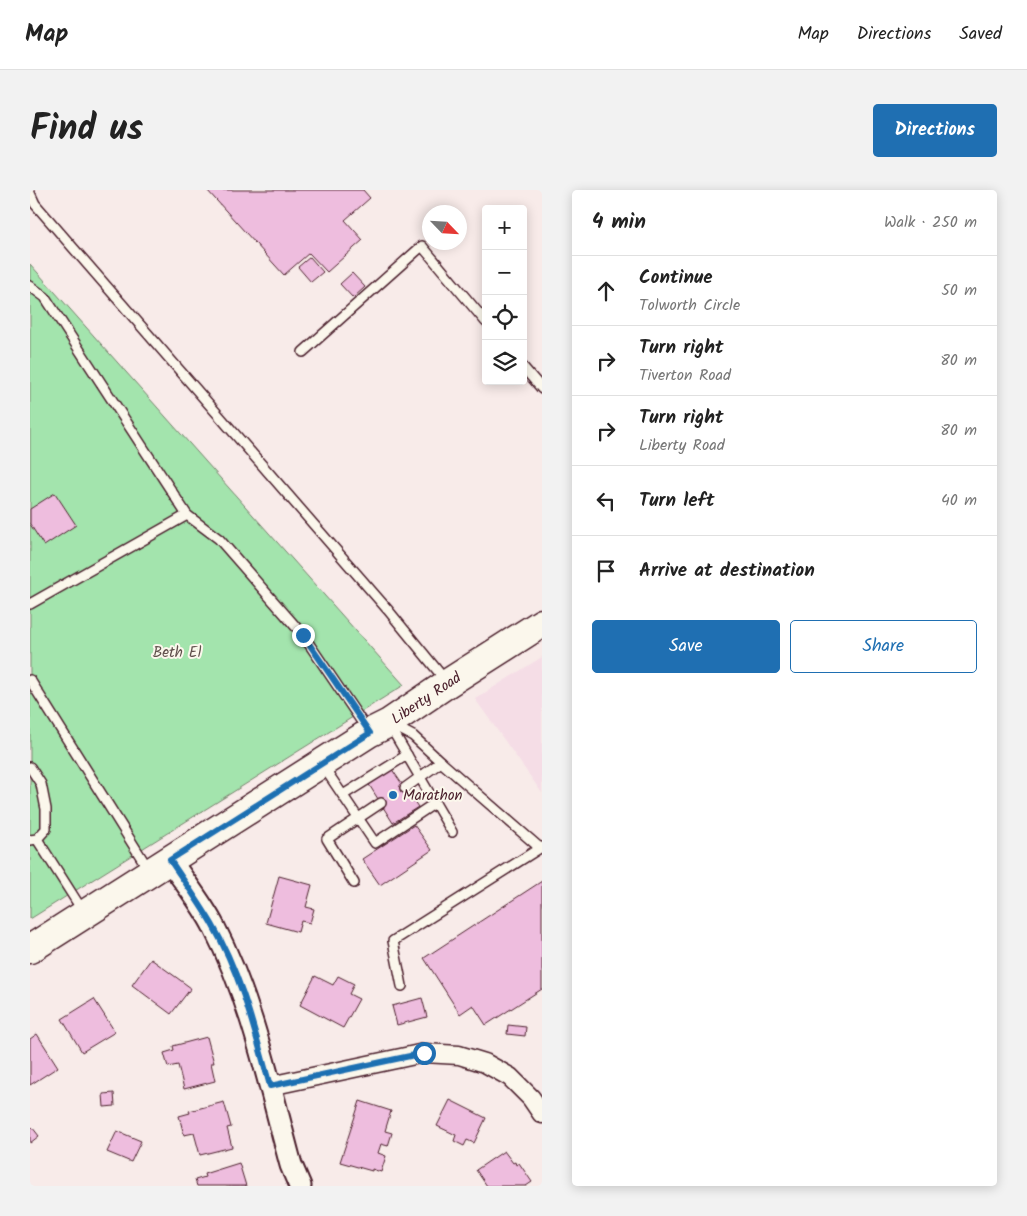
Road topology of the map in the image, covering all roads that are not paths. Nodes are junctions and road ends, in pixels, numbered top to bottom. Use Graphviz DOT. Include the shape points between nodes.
graph roads {
  1 [pos="30,193"];
  2 [pos="30,286"];
  3 [pos="482,317"];
  4 [pos="304,352"];
  5 [pos="527,372"];
  6 [pos="542,390"];
  7 [pos="187,515"];
  8 [pos="30,604"];
  9 [pos="542,623"];
  10 [pos="30,680"];
  11 [pos="448,683"];
  12 [pos="379,728"];
  13 [pos="407,755"];
  14 [pos="441,762"];
  15 [pos="321,763"];
  16 [pos="30,767"];
  17 [pos="421,777"];
  18 [pos="405,788"];
  19 [pos="343,795"];
  20 [pos="380,803"];
  21 [pos="435,803"];
  22 [pos="358,819"];
  23 [pos="452,832"];
  24 [pos="34,840"];
  25 [pos="541,847"];
  26 [pos="160,866"];
  27 [pos="354,883"];
  28 [pos="85,914"];
  29 [pos="30,949"];
  30 [pos="402,986"];
  31 [pos="270,1086"];
  32 [pos="542,1114"];
  33 [pos="300,1186"];
  1 -- 11 [label="lane" via="35,204"];
  2 -- 7 [label="lane" via="45,297"];
  3 -- 4 [label="lane" via="422,246"];
  5 -- 6 [label="lane"];
  7 -- 8 [label="lane"];
  7 -- 12 [label="lane" via="219,539"];
  9 -- 11 [label="main road, Liberty Road"];
  10 -- 26 [label="lane"];
  11 -- 12 [label="main road, Liberty Road"];
  12 -- 13 [label="lane"];
  12 -- 14 [label="lane" via="413,736"];
  12 -- 15 [label="main road, Liberty Road"];
  13 -- 17 [label="lane"];
  13 -- 19 [label="lane"];
  14 -- 17 [label="lane"];
  14 -- 25 [label="lane"];
  15 -- 19 [label="lane"];
  15 -- 26 [label="main road, Liberty Road"];
  16 -- 24 [label="lane" via="41,784 46,809 46,829"];
  17 -- 18 [label="lane"];
  17 -- 21 [label="lane"];
  19 -- 22 [label="lane"];
  20 -- 22 [label="lane"];
  21 -- 22 [label="lane" via="375,843"];
  21 -- 23 [label="lane"];
  22 -- 27 [label="lane" via="327,839"];
  24 -- 28 [label="lane"];
  25 -- 30 [label="lane" via="393,941"];
  26 -- 28 [label="main road, Liberty Road"];
  26 -- 31 [label="street" via="213,925 248,1007"];
  28 -- 29 [label="main road, Liberty Road"];
  31 -- 32 [label="street" via="424,1053 459,1055 485,1063 510,1077"];
  31 -- 33 [label="street"];
}
